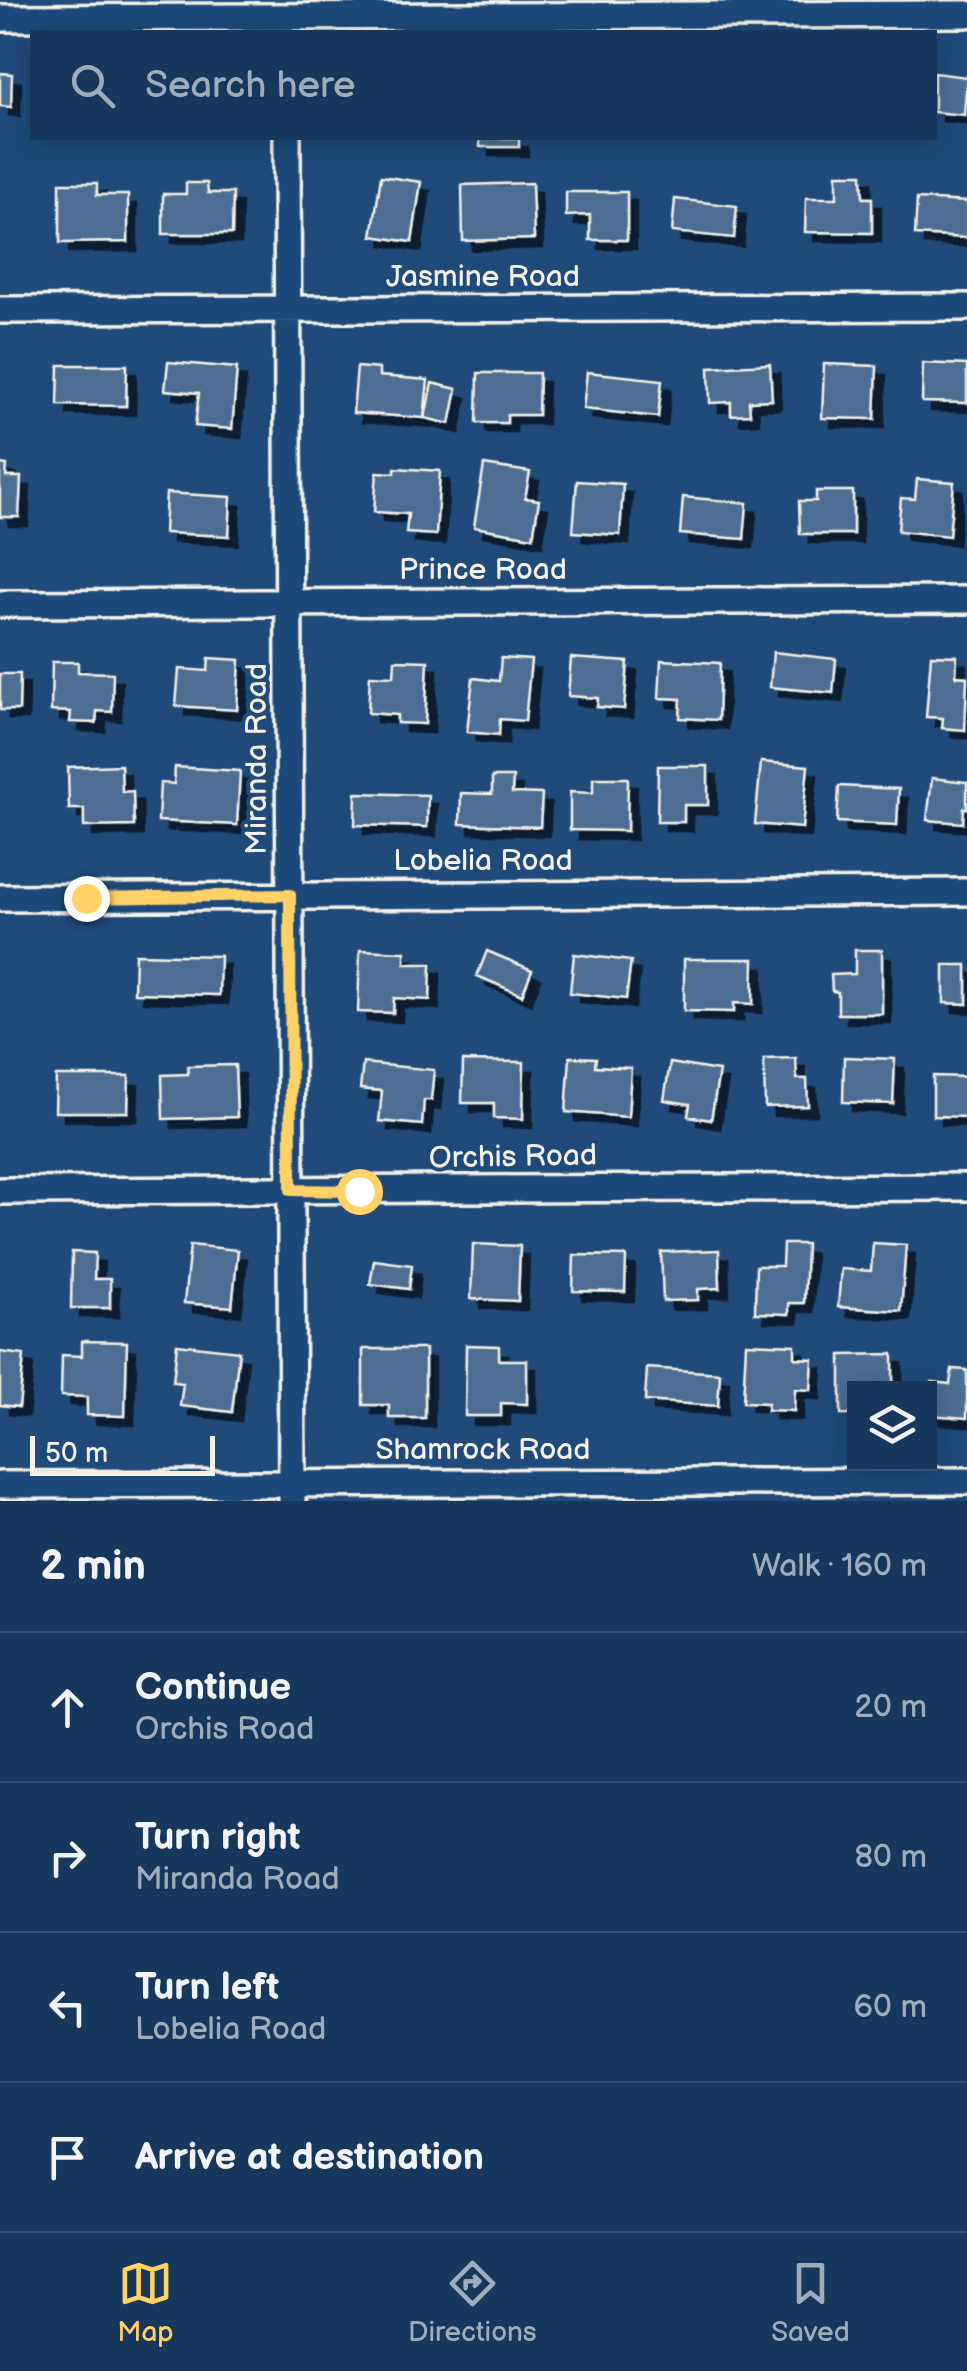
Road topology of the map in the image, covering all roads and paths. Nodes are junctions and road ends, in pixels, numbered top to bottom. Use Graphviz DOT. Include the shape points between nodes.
graph roads {
  1 [pos="967,14"];
  2 [pos="287,16"];
  3 [pos="0,18"];
  4 [pos="287,140"];
  5 [pos="967,307"];
  6 [pos="0,310"];
  7 [pos="287,310"];
  8 [pos="967,600"];
  9 [pos="288,603"];
  10 [pos="0,604"];
  11 [pos="967,892"];
  12 [pos="290,895"];
  13 [pos="0,898"];
  14 [pos="967,1187"];
  15 [pos="291,1190"];
  16 [pos="0,1191"];
  17 [pos="967,1481"];
  18 [pos="0,1485"];
  19 [pos="292,1492"];
  1 -- 2 [label="street"];
  2 -- 3 [label="street"];
  4 -- 7 [label="street, Miranda Road"];
  5 -- 7 [label="street, Jasmine Road"];
  6 -- 7 [label="street, Jasmine Road"];
  7 -- 9 [label="street, Miranda Road"];
  8 -- 9 [label="street, Prince Road"];
  9 -- 10 [label="street, Prince Road"];
  9 -- 12 [label="street, Miranda Road"];
  11 -- 12 [label="street, Lobelia Road"];
  12 -- 13 [label="street, Lobelia Road"];
  12 -- 15 [label="street, Miranda Road"];
  14 -- 15 [label="street, Orchis Road"];
  15 -- 16 [label="street, Orchis Road"];
  15 -- 19 [label="street, Miranda Road"];
  17 -- 19 [label="street, Shamrock Road"];
  18 -- 19 [label="street, Shamrock Road"];
}
